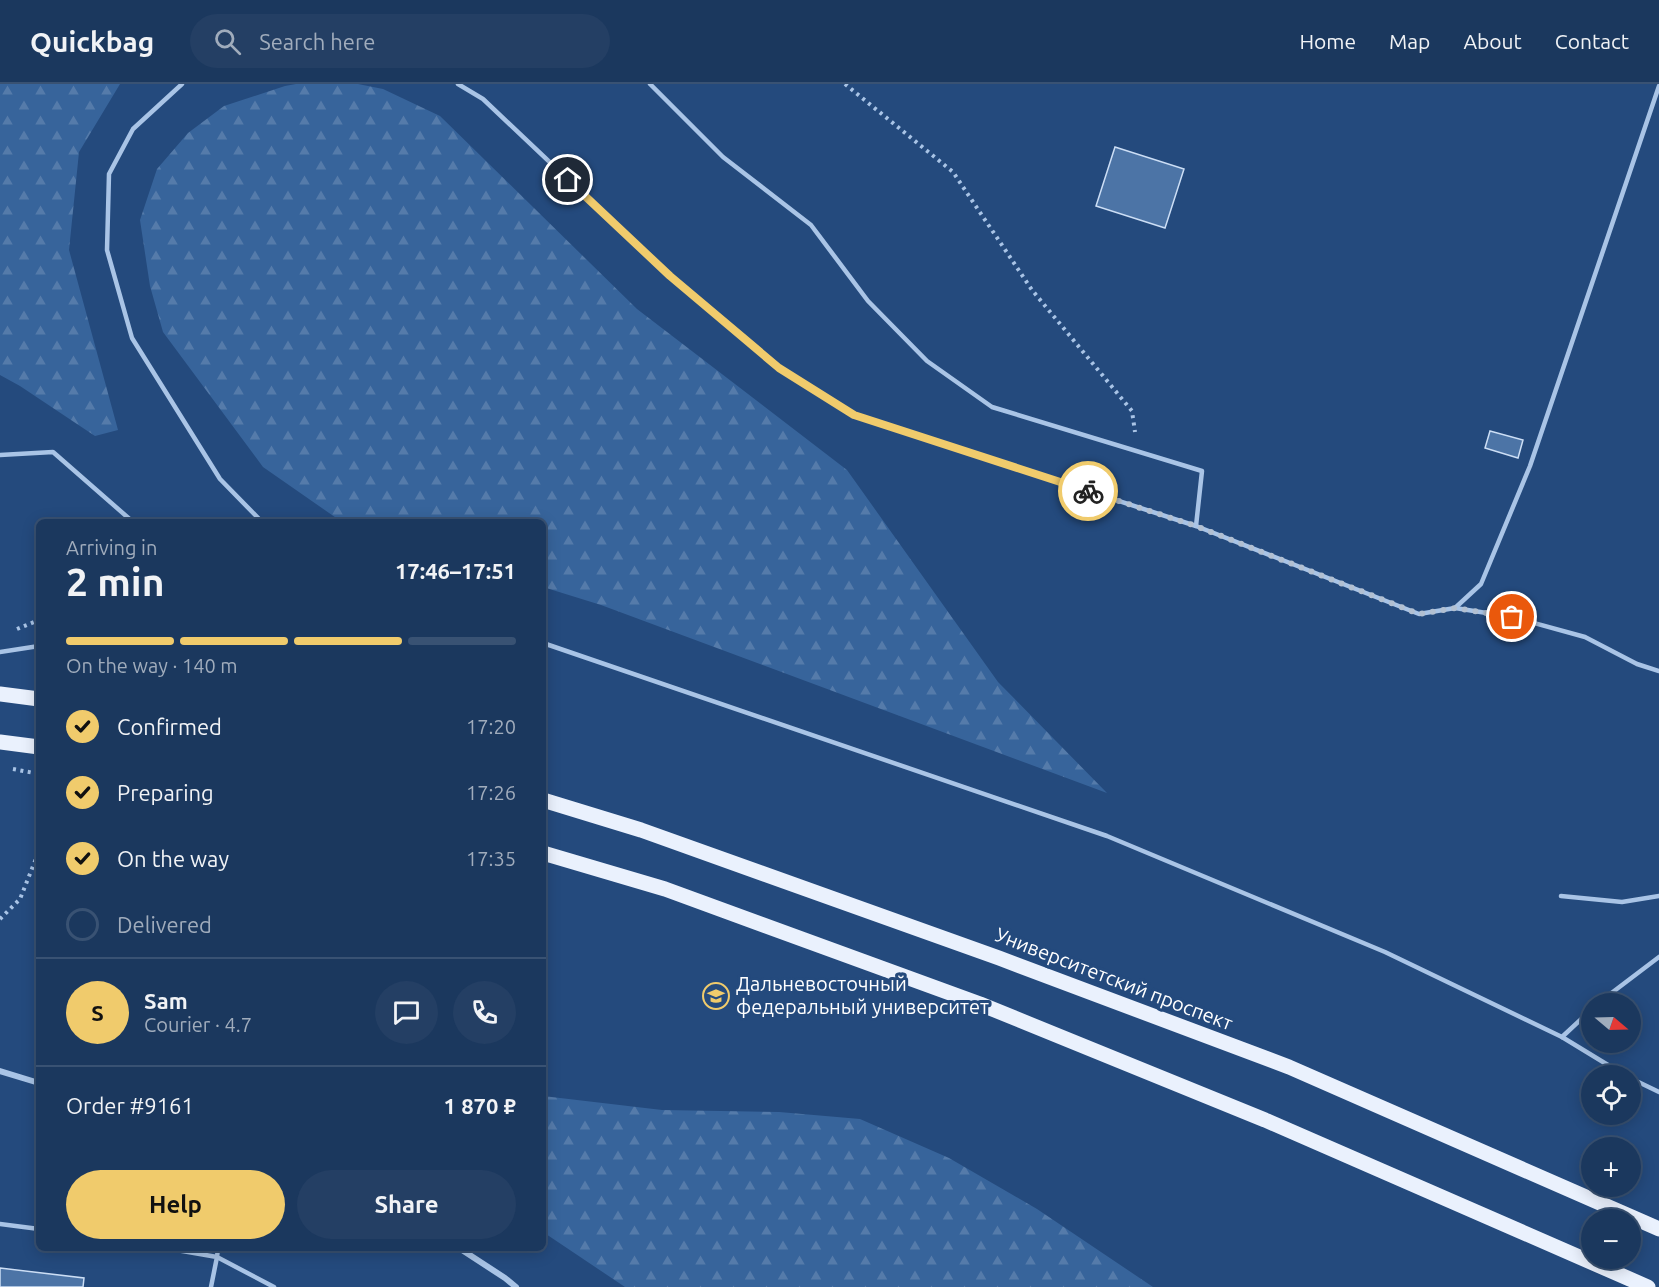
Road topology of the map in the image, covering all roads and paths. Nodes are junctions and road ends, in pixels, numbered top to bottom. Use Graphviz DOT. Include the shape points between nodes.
graph roads {
  1 [pos="182,84"];
  2 [pos="458,84"];
  3 [pos="651,84"];
  4 [pos="845,84"];
  5 [pos="1659,86"];
  6 [pos="1137,451"];
  7 [pos="0,455"];
  8 [pos="130,519"];
  9 [pos="259,519"];
  10 [pos="1196,526"];
  11 [pos="1455,608"];
  12 [pos="546,644"];
  13 [pos="36,646"];
  14 [pos="0,652"];
  15 [pos="1659,671"];
  16 [pos="0,694"];
  17 [pos="36,699"];
  18 [pos="0,742"];
  19 [pos="36,747"];
  20 [pos="10,769"];
  21 [pos="36,773"];
  22 [pos="546,801"];
  23 [pos="546,854"];
  24 [pos="36,859"];
  25 [pos="1561,896"];
  26 [pos="1659,896"];
  27 [pos="0,919"];
  28 [pos="1659,957"];
  29 [pos="1612,993"];
  30 [pos="1581,1019"];
  31 [pos="1562,1037"];
  32 [pos="1608,1065"];
  33 [pos="0,1071"];
  34 [pos="36,1082"];
  35 [pos="1641,1083"];
  36 [pos="1659,1092"];
  37 [pos="0,1224"];
  38 [pos="36,1229"];
  39 [pos="1659,1229"];
  40 [pos="182,1251"];
  41 [pos="218,1251"];
  42 [pos="464,1251"];
  43 [pos="217,1257"];
  44 [pos="212,1287"];
  45 [pos="274,1287"];
  46 [pos="516,1287"];
  47 [pos="1648,1287"];
  1 -- 9 [label="lane" via="133,129 109,174 107,250 132,338 220,479"];
  2 -- 10 [label="lane" via="483,99 670,276 779,368 854,415"];
  3 -- 6 [label="lane" via="723,157 811,225 868,301 927,361 992,407"];
  4 -- 6 [label="path" via="953,172 1032,290 1132,411"];
  5 -- 11 [label="lane" via="1530,466 1481,584"];
  6 -- 10 [label="lane" via="1202,471"];
  7 -- 8 [label="lane" via="53,452"];
  10 -- 11 [label="lane" via="1419,614"];
  11 -- 15 [label="lane" via="1512,617 1585,637"];
  12 -- 31 [label="lane" via="1107,836 1385,952"];
  13 -- 14 [label="lane"];
  16 -- 17 [label="main road"];
  18 -- 19 [label="main road"];
  20 -- 21 [label="path"];
  22 -- 39 [label="main road, Университетский проспект" via="641,830 999,958 1289,1067"];
  23 -- 47 [label="main road" via="665,889 981,1004 1265,1120"];
  24 -- 27 [label="path" via="20,899"];
  25 -- 26 [label="lane" via="1622,902"];
  28 -- 29 [label="lane"];
  30 -- 31 [label="lane"];
  31 -- 32 [label="lane"];
  33 -- 34 [label="street"];
  35 -- 36 [label="lane"];
  37 -- 38 [label="lane"];
  40 -- 43 [label="lane"];
  41 -- 43 [label="lane"];
  42 -- 46 [label="street"];
  43 -- 44 [label="lane"];
  43 -- 45 [label="lane"];
}
